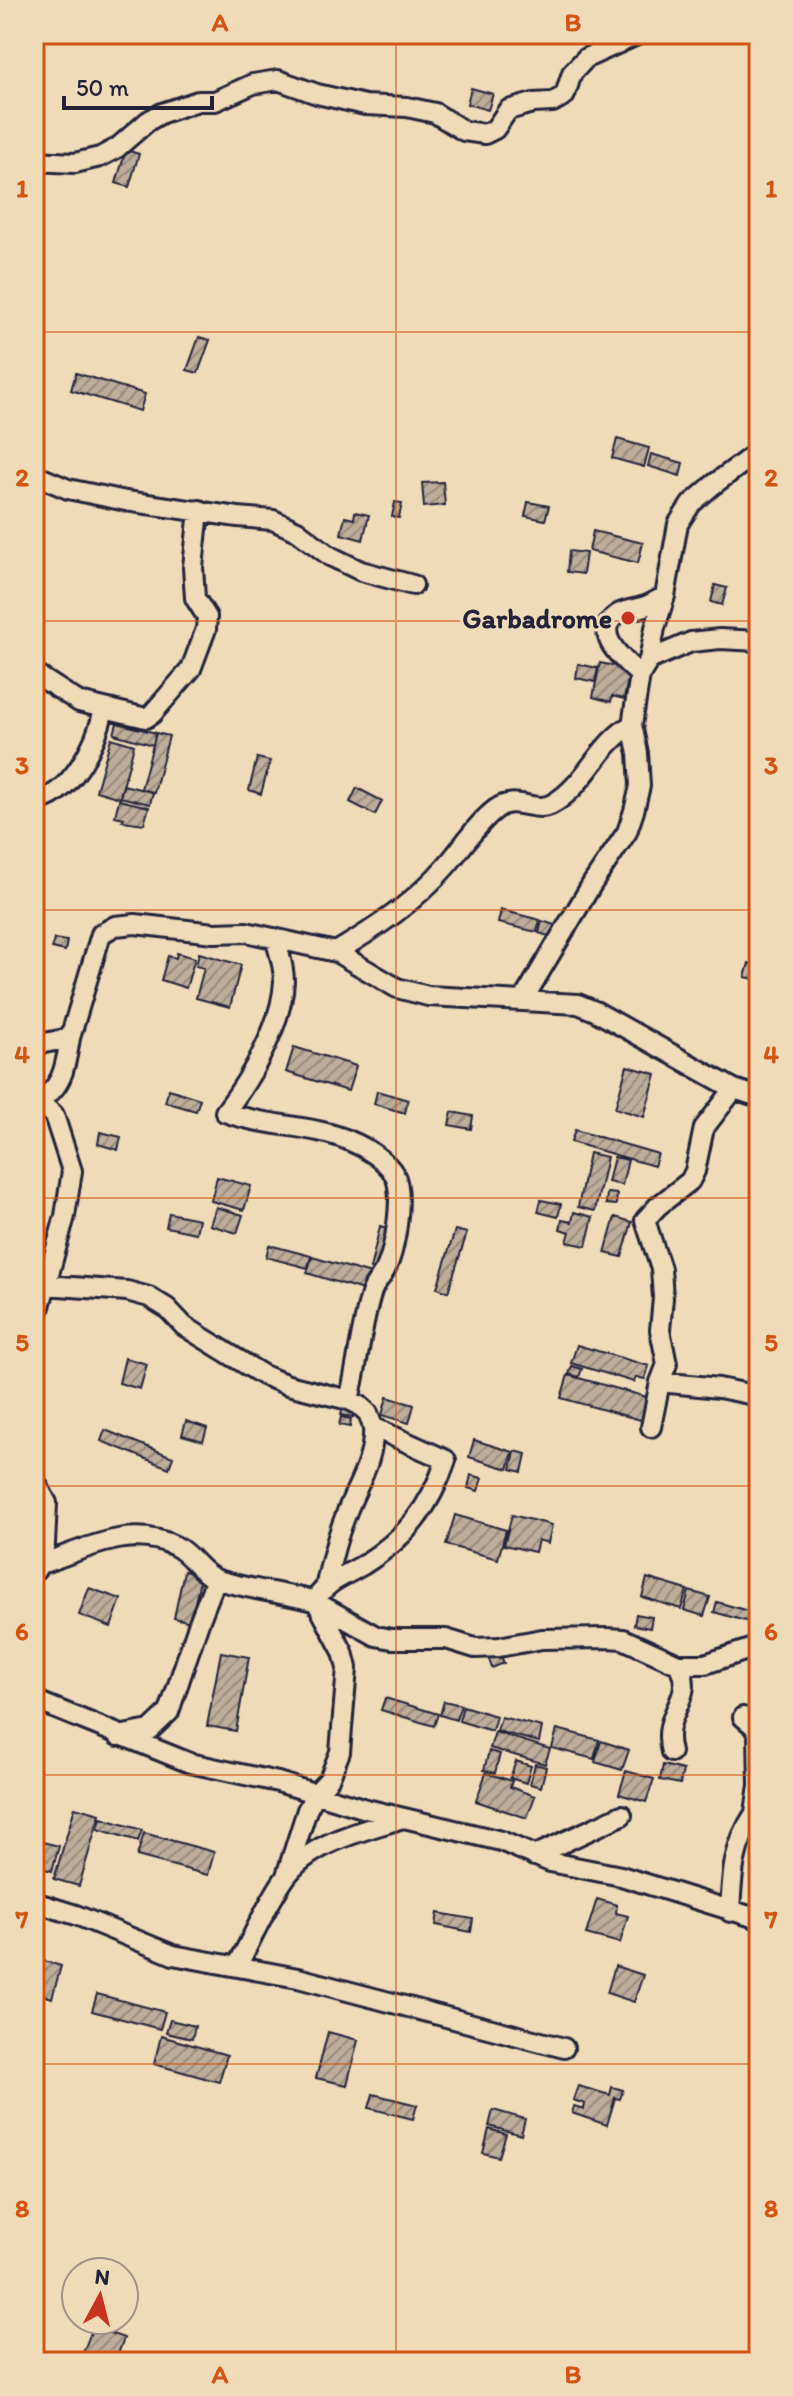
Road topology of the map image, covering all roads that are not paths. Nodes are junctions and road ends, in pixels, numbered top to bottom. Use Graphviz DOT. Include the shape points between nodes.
graph roads {
  1 [pos="639,34"];
  2 [pos="34,161"];
  3 [pos="759,451"];
  4 [pos="34,478"];
  5 [pos="199,510"];
  6 [pos="413,585"];
  7 [pos="665,596"];
  8 [pos="759,641"];
  9 [pos="645,667"];
  10 [pos="34,673"];
  11 [pos="104,709"];
  12 [pos="632,725"];
  13 [pos="34,801"];
  14 [pos="275,938"];
  15 [pos="336,952"];
  16 [pos="523,1000"];
  17 [pos="70,1038"];
  18 [pos="34,1045"];
  19 [pos="734,1089"];
  20 [pos="759,1097"];
  21 [pos="34,1104"];
  22 [pos="45,1285"];
  23 [pos="34,1328"];
  24 [pos="660,1382"];
  25 [pos="759,1396"];
  26 [pos="349,1400"];
  27 [pos="373,1427"];
  28 [pos="651,1427"];
  29 [pos="34,1479"];
  30 [pos="37,1568"];
  31 [pos="216,1579"];
  32 [pos="326,1584"];
  33 [pos="315,1602"];
  34 [pos="759,1646"];
  35 [pos="678,1664"];
  36 [pos="34,1700"];
  37 [pos="743,1717"];
  38 [pos="118,1736"];
  39 [pos="671,1752"];
  40 [pos="316,1793"];
  41 [pos="757,1813"];
  42 [pos="622,1815"];
  43 [pos="403,1818"];
  44 [pos="534,1856"];
  45 [pos="286,1876"];
  46 [pos="34,1902"];
  47 [pos="730,1912"];
  48 [pos="759,1919"];
  49 [pos="237,1966"];
  50 [pos="564,2048"];
  1 -- 2 [label="street" via="586,58 572,73 565,95 508,110 485,134 464,131 435,113 365,105 278,80 162,113 100,157 75,163"];
  3 -- 7 [label="street" via="691,504 678,524"];
  4 -- 5 [label="street" via="126,501"];
  5 -- 6 [label="street" via="273,520 361,571"];
  5 -- 11 [label="street" via="195,598 207,617 191,669 146,718"];
  7 -- 9 [label="street"];
  7 -- 9 [label="street" via="618,614 610,623 612,648"];
  8 -- 9 [label="street" via="691,642"];
  9 -- 12 [label="street"];
  10 -- 11 [label="street" via="79,702"];
  11 -- 13 [label="street" via="97,739 66,783 46,800"];
  12 -- 15 [label="street" via="618,733 553,805 512,802 493,811 414,900"];
  12 -- 16 [label="street" via="640,786 627,832"];
  14 -- 15 [label="street"];
  14 -- 17 [label="street" via="115,926 101,934"];
  14 -- 26 [label="street" via="284,979 282,1003 258,1060 225,1112 348,1140 370,1152 397,1182 393,1243 372,1293"];
  15 -- 16 [label="street" via="397,988 428,996"];
  16 -- 19 [label="street" via="559,1001 595,1011"];
  17 -- 18 [label="street"];
  17 -- 21 [label="street" via="62,1077"];
  19 -- 20 [label="street"];
  19 -- 24 [label="street" via="704,1128 690,1181 645,1220 663,1285 660,1330 667,1364"];
  21 -- 22 [label="street" via="54,1115 72,1171"];
  22 -- 23 [label="street"];
  22 -- 26 [label="street" via="149,1297 263,1375"];
  24 -- 25 [label="street"];
  24 -- 28 [label="street"];
  26 -- 27 [label="street" via="368,1413"];
  27 -- 32 [label="street" via="369,1463 339,1531"];
  27 -- 32 [label="street" via="446,1460 432,1497 402,1536"];
  29 -- 30 [label="street" via="47,1503 45,1544"];
  30 -- 31 [label="street" via="114,1538 133,1537 173,1544"];
  31 -- 33 [label="street"];
  31 -- 38 [label="street" via="169,1712 150,1730"];
  32 -- 33 [label="street"];
  33 -- 35 [label="street" via="376,1636 392,1639 446,1639 475,1648 542,1639 623,1639"];
  33 -- 40 [label="street" via="347,1668 340,1752 329,1779"];
  34 -- 35 [label="street" via="705,1664"];
  35 -- 39 [label="street" via="684,1690 669,1724"];
  36 -- 38 [label="street"];
  37 -- 41 [label="street" via="758,1734"];
  38 -- 40 [label="street" via="190,1763"];
  40 -- 43 [label="street"];
  40 -- 45 [label="street"];
  41 -- 47 [label="street" via="739,1842"];
  42 -- 44 [label="street"];
  43 -- 44 [label="street" via="501,1841"];
  43 -- 45 [label="street" via="327,1845"];
  44 -- 47 [label="street" via="621,1876"];
  45 -- 49 [label="street"];
  46 -- 49 [label="street" via="173,1955"];
  47 -- 48 [label="street"];
  49 -- 50 [label="street"];
}
